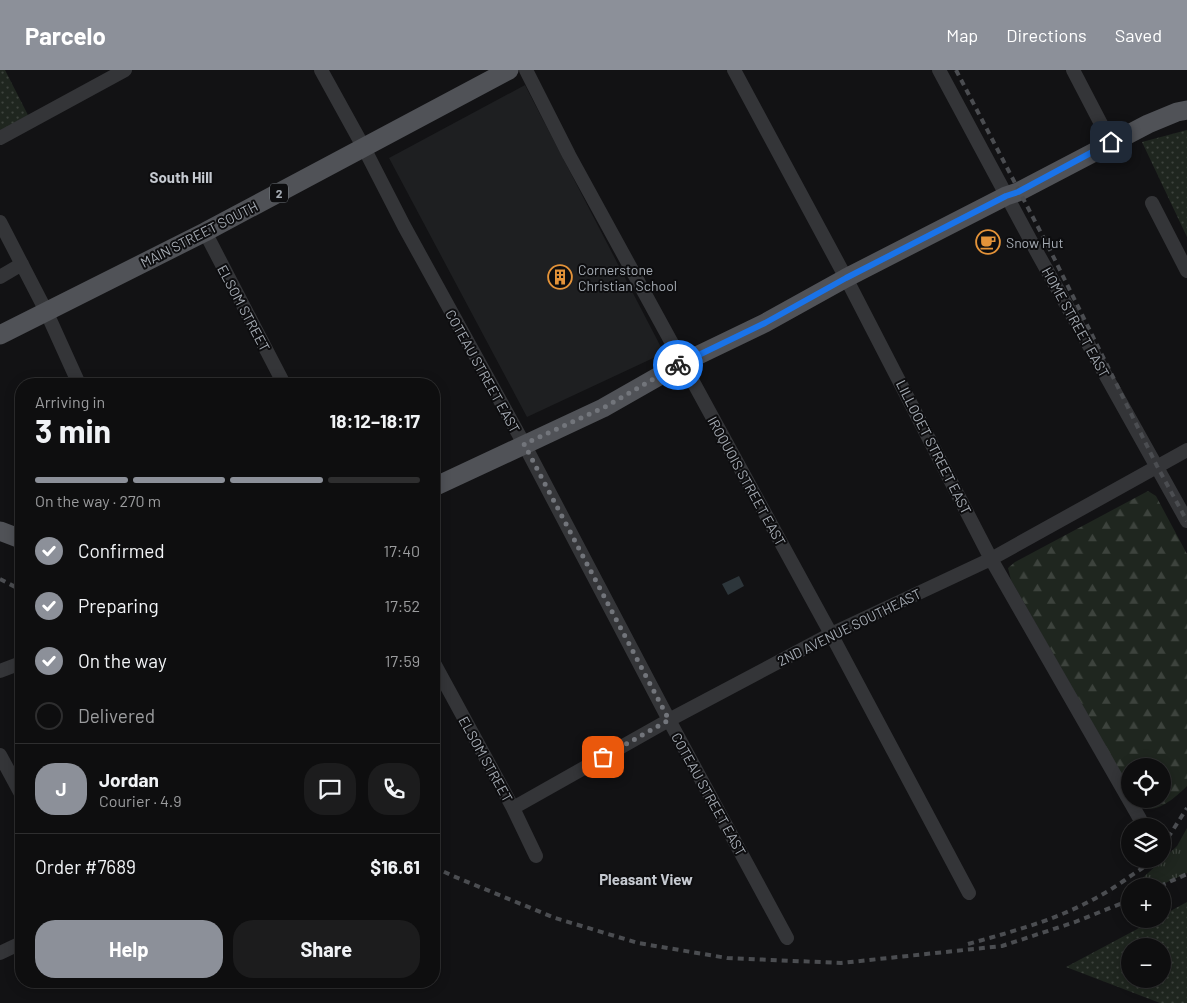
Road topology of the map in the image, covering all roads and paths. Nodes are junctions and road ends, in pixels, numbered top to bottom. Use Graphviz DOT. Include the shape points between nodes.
graph roads {
  1 [pos="123,70"];
  2 [pos="321,70"];
  3 [pos="509,70"];
  4 [pos="526,70"];
  5 [pos="734,70"];
  6 [pos="939,70"];
  7 [pos="1073,70"];
  8 [pos="1187,110"];
  9 [pos="0,138"];
  10 [pos="1111,142"];
  11 [pos="364,148"];
  12 [pos="1006,196"];
  13 [pos="1152,203"];
  14 [pos="0,222"];
  15 [pos="205,232"];
  16 [pos="22,264"];
  17 [pos="1187,271"];
  18 [pos="0,277"];
  19 [pos="846,278"];
  20 [pos="46,311"];
  21 [pos="0,336"];
  22 [pos="682,363"];
  23 [pos="76,378"];
  24 [pos="281,378"];
  25 [pos="524,444"];
  26 [pos="1187,450"];
  27 [pos="1157,466"];
  28 [pos="440,484"];
  29 [pos="1187,521"];
  30 [pos="0,531"];
  31 [pos="15,537"];
  32 [pos="992,559"];
  33 [pos="831,634"];
  34 [pos="15,665"];
  35 [pos="0,671"];
  36 [pos="440,674"];
  37 [pos="669,720"];
  38 [pos="0,755"];
  39 [pos="15,783"];
  40 [pos="513,808"];
  41 [pos="1139,818"];
  42 [pos="536,856"];
  43 [pos="969,893"];
  44 [pos="787,938"];
  45 [pos="15,946"];
  46 [pos="0,953"];
  1 -- 9 [label="street"];
  2 -- 11 [label="street, COTEAU STREET EAST"];
  3 -- 11 [label="main road, MAIN STREET SOUTH / 2"];
  4 -- 22 [label="street, IROQUOIS STREET EAST"];
  5 -- 19 [label="street, LILLOOET STREET EAST"];
  6 -- 12 [label="street, HOME STREET EAST"];
  7 -- 10 [label="street"];
  8 -- 10 [label="main road"];
  10 -- 12 [label="main road"];
  11 -- 15 [label="main road, MAIN STREET SOUTH / 2"];
  11 -- 25 [label="street, COTEAU STREET EAST"];
  12 -- 19 [label="main road"];
  12 -- 27 [label="street, HOME STREET EAST"];
  13 -- 17 [label="street"];
  14 -- 16 [label="street"];
  15 -- 20 [label="main road, MAIN STREET SOUTH / 2"];
  15 -- 24 [label="street, ELSOM STREET"];
  16 -- 18 [label="street"];
  16 -- 20 [label="street"];
  19 -- 22 [label="main road" via="765,323"];
  19 -- 32 [label="street, LILLOOET STREET EAST"];
  20 -- 21 [label="main road, 2"];
  20 -- 23 [label="street"];
  22 -- 25 [label="main road" via="603,408"];
  22 -- 33 [label="street, IROQUOIS STREET EAST"];
  25 -- 28 [label="main road"];
  25 -- 37 [label="street, COTEAU STREET EAST"];
  26 -- 27 [label="street, 2ND AVENUE SOUTHEAST"];
  27 -- 29 [label="street, HOME STREET EAST"];
  27 -- 32 [label="street, 2ND AVENUE SOUTHEAST"];
  30 -- 31 [label="main road"];
  32 -- 33 [label="street, 2ND AVENUE SOUTHEAST"];
  32 -- 41 [label="street, LILLOOET STREET EAST"];
  33 -- 37 [label="street, 2ND AVENUE SOUTHEAST"];
  33 -- 43 [label="street, IROQUOIS STREET EAST"];
  34 -- 35 [label="street"];
  36 -- 40 [label="street, ELSOM STREET"];
  37 -- 40 [label="street, 2ND AVENUE SOUTHEAST"];
  37 -- 44 [label="street, COTEAU STREET EAST"];
  38 -- 39 [label="street"];
  40 -- 42 [label="street, ELSOM STREET"];
  45 -- 46 [label="street"];
}
